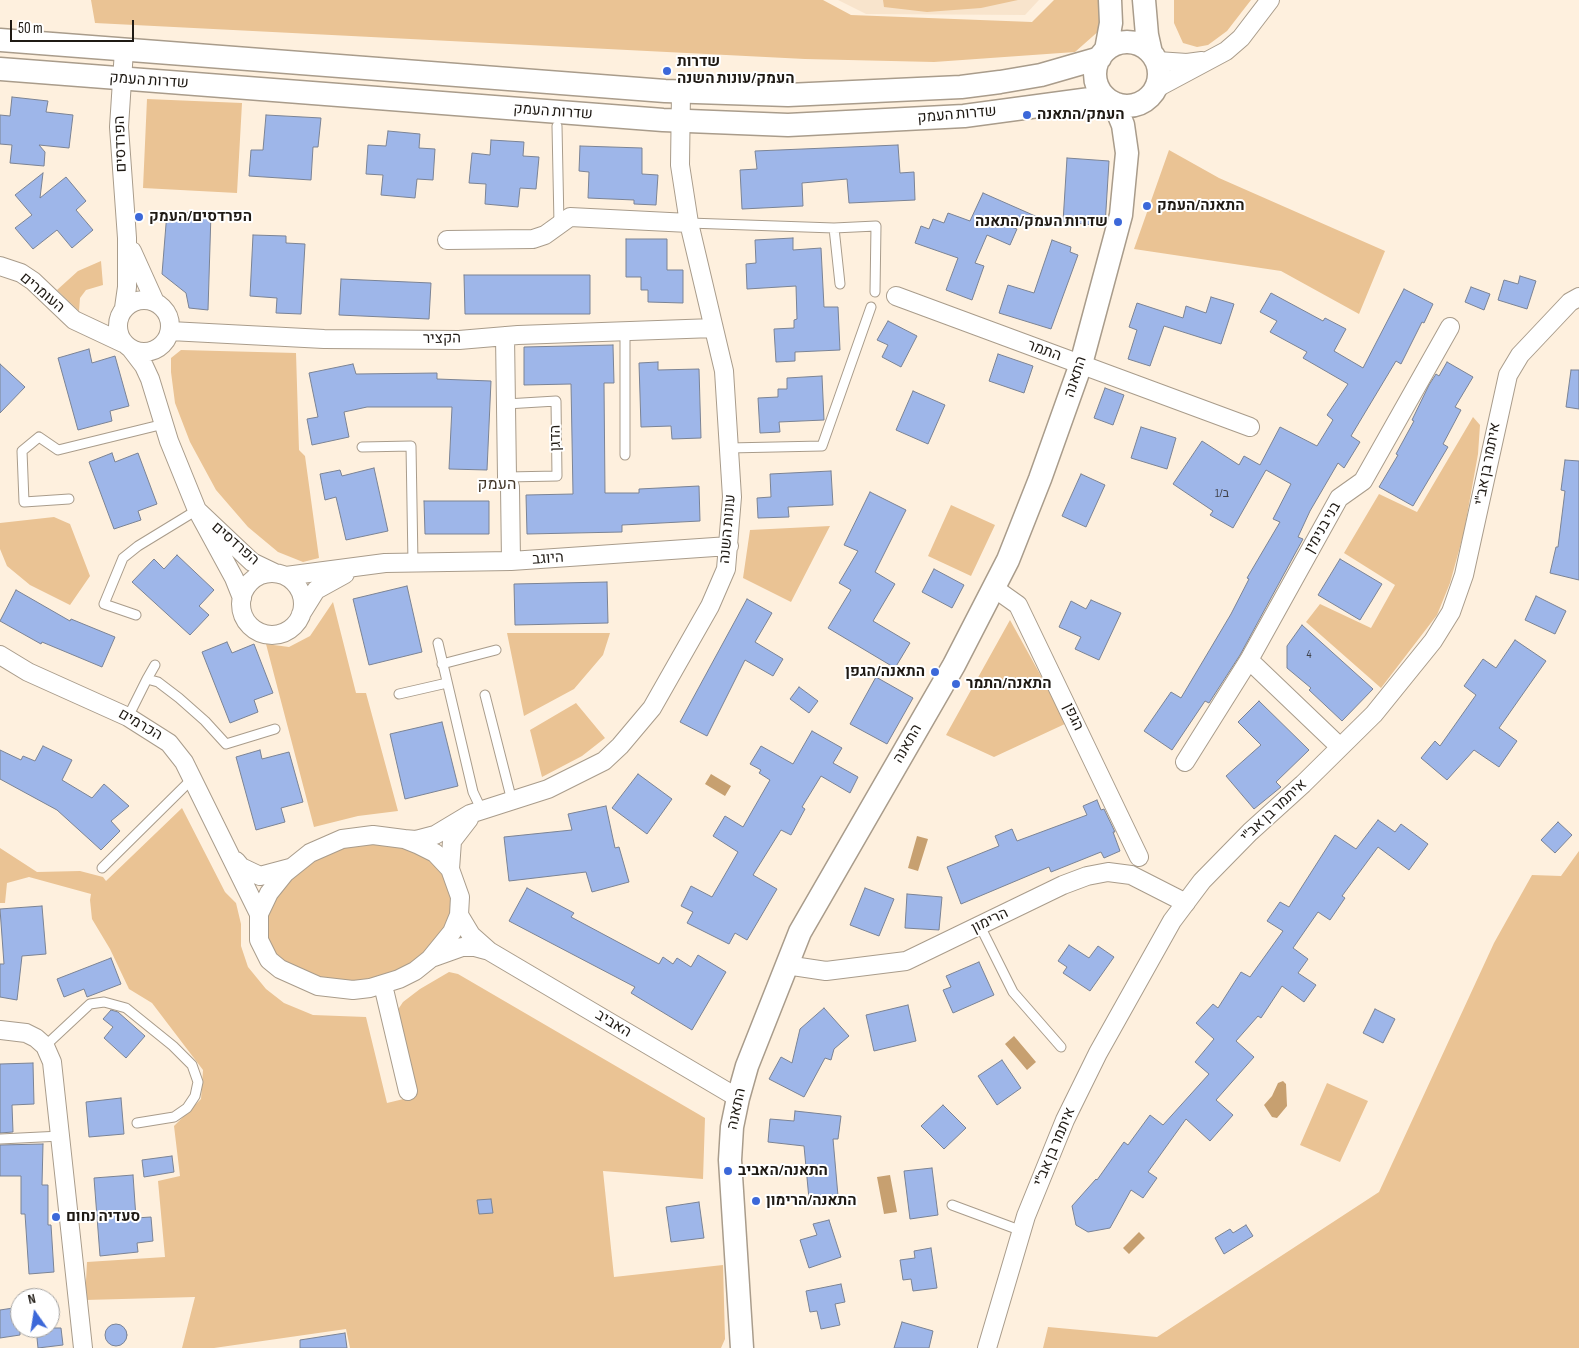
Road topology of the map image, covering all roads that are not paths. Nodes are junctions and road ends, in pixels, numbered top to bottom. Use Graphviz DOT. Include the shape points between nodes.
graph roads {
  1 [pos="1110,0"];
  2 [pos="1144,0"];
  3 [pos="1270,0"];
  4 [pos="0,40"];
  5 [pos="124,50"];
  6 [pos="1103,54"];
  7 [pos="1154,57"];
  8 [pos="1215,58"];
  9 [pos="0,70"];
  10 [pos="122,79"];
  11 [pos="681,92"];
  12 [pos="1151,94"];
  13 [pos="1110,100"];
  14 [pos="680,121"];
  15 [pos="557,126"];
  16 [pos="1126,167"];
  17 [pos="688,223"];
  18 [pos="559,224"];
  19 [pos="834,228"];
  20 [pos="127,238"];
  21 [pos="447,240"];
  22 [pos="0,266"];
  23 [pos="840,284"];
  24 [pos="875,292"];
  25 [pos="896,296"];
  26 [pos="1579,297"];
  27 [pos="155,302"];
  28 [pos="871,307"];
  29 [pos="122,312"];
  30 [pos="82,325"];
  31 [pos="1450,326"];
  32 [pos="714,328"];
  33 [pos="625,331"];
  34 [pos="505,336"];
  35 [pos="166,338"];
  36 [pos="127,346"];
  37 [pos="1082,364"];
  38 [pos="156,397"];
  39 [pos="506,404"];
  40 [pos="164,424"];
  41 [pos="1250,426"];
  42 [pos="362,447"];
  43 [pos="729,448"];
  44 [pos="625,455"];
  45 [pos="507,477"];
  46 [pos="69,499"];
  47 [pos="197,510"];
  48 [pos="729,546"];
  49 [pos="511,561"];
  50 [pos="412,563"];
  51 [pos="366,565"];
  52 [pos="280,575"];
  53 [pos="994,588"];
  54 [pos="242,598"];
  55 [pos="136,616"];
  56 [pos="300,617"];
  57 [pos="438,643"];
  58 [pos="496,650"];
  59 [pos="0,655"];
  60 [pos="1248,660"];
  61 [pos="442,664"];
  62 [pos="155,665"];
  63 [pos="147,680"];
  64 [pos="447,683"];
  65 [pos="399,694"];
  66 [pos="485,695"];
  67 [pos="128,717"];
  68 [pos="275,729"];
  69 [pos="1340,747"];
  70 [pos="1184,762"];
  71 [pos="192,779"];
  72 [pos="512,801"];
  73 [pos="482,811"];
  74 [pos="404,839"];
  75 [pos="228,850"];
  76 [pos="1139,857"];
  77 [pos="102,868"];
  78 [pos="290,868"];
  79 [pos="450,869"];
  80 [pos="1186,903"];
  81 [pos="260,914"];
  82 [pos="459,916"];
  83 [pos="980,926"];
  84 [pos="489,951"];
  85 [pos="430,959"];
  86 [pos="786,965"];
  87 [pos="383,985"];
  88 [pos="0,1030"];
  89 [pos="45,1046"];
  90 [pos="1061,1047"];
  91 [pos="408,1091"];
  92 [pos="738,1098"];
  93 [pos="137,1123"];
  94 [pos="61,1136"];
  95 [pos="0,1139"];
  96 [pos="952,1205"];
  97 [pos="1022,1231"];
  98 [pos="740,1324"];
  99 [pos="83,1348"];
  100 [pos="732,1348"];
  101 [pos="742,1348"];
  102 [pos="987,1348"];
  1 -- 6 [label="street" via="1111,24"];
  2 -- 7 [label="street" via="1147,36"];
  3 -- 8 [label="street" via="1241,38"];
  4 -- 5 [label="street, שדרות העמק"];
  5 -- 10 [label="street, הפרדסים"];
  5 -- 11 [label="street, שדרות העמק"];
  6 -- 7 [label="street" via="1114,45 1134,43"];
  6 -- 11 [label="street, שדרות העמק" via="1041,75 961,87 788,95"];
  6 -- 13 [label="street" via="1095,74 1097,83"];
  7 -- 8 [label="street" via="1187,63"];
  7 -- 12 [label="street" via="1159,71"];
  8 -- 12 [label="street"];
  9 -- 10 [label="street, שדרות העמק"];
  10 -- 14 [label="street, שדרות העמק"];
  10 -- 20 [label="street, הפרדסים" via="119,126"];
  11 -- 14 [label="street, עונות השנה"];
  12 -- 13 [label="street" via="1131,105"];
  12 -- 16 [label="street, התאנה"];
  13 -- 14 [label="street, שדרות העמק" via="885,121 788,125"];
  13 -- 16 [label="street, התאנה" via="1126,138"];
  14 -- 17 [label="street, עונות השנה" via="680,164"];
  15 -- 18 [label="lane"];
  16 -- 37 [label="street, התאנה" via="1121,215"];
  17 -- 18 [label="street" via="570,217"];
  17 -- 19 [label="lane"];
  17 -- 32 [label="street, עונות השנה"];
  18 -- 21 [label="street" via="545,235 533,239"];
  19 -- 23 [label="lane"];
  19 -- 24 [label="lane" via="876,226"];
  20 -- 27 [label="street, הפרדסים"];
  20 -- 29 [label="street, הפרדסים" via="127,287"];
  22 -- 30 [label="street, העומרים" via="33,281"];
  25 -- 37 [label="street, התמר"];
  26 -- 69 [label="street, איתמר בן אב\"י" via="1570,302 1520,356 1508,375 1472,544 1451,612 1406,677"];
  27 -- 29 [label="street" via="138,300"];
  27 -- 35 [label="street" via="167,313"];
  28 -- 43 [label="lane" via="822,446"];
  29 -- 30 [label="street" via="104,324"];
  29 -- 36 [label="street" via="117,330"];
  30 -- 36 [label="street, העומרים"];
  31 -- 60 [label="street, בני בנימין" via="1363,481 1339,498"];
  32 -- 33 [label="street, הקציר"];
  32 -- 43 [label="street, עונות השנה" via="724,371"];
  33 -- 34 [label="street, הקציר"];
  33 -- 44 [label="lane"];
  34 -- 35 [label="street, הקציר" via="459,340"];
  34 -- 39 [label="street"];
  35 -- 36 [label="street" via="148,352"];
  35 -- 38 [label="street, הפרדסים" via="157,359"];
  36 -- 38 [label="street, הפרדסים" via="144,366"];
  37 -- 41 [label="street, התמר"];
  37 -- 53 [label="street, התאנה" via="1040,479"];
  38 -- 40 [label="street, הפרדסים"];
  39 -- 45 [label="street"];
  39 -- 45 [label="lane, הדגן" via="556,401 557,476"];
  40 -- 46 [label="lane" via="58,450 39,437 22,451 24,502"];
  40 -- 47 [label="street, הפרדסים"];
  42 -- 50 [label="lane" via="411,446"];
  43 -- 48 [label="street, עונות השנה" via="732,498"];
  45 -- 49 [label="street" via="510,487"];
  47 -- 52 [label="street, הפרדסים" via="252,562"];
  47 -- 54 [label="street, הפרדסים"];
  47 -- 55 [label="lane" via="123,558 104,604"];
  48 -- 49 [label="street, היוגב"];
  48 -- 72 [label="street, עונות השנה" via="726,569 710,606 663,690 636,728 604,761 548,789"];
  49 -- 50 [label="street, היוגב"];
  50 -- 51 [label="street, היוגב"];
  51 -- 52 [label="street, היוגב"];
  51 -- 56 [label="street, היוגב" via="328,581 316,590"];
  52 -- 54 [label="street" via="264,574 255,578"];
  52 -- 56 [label="street" via="294,583 300,592 303,602"];
  53 -- 76 [label="street, הגפן" via="1018,605"];
  53 -- 86 [label="street, התאנה" via="954,665 823,890"];
  54 -- 56 [label="street" via="243,616 259,632 280,634 291,629"];
  57 -- 61 [label="lane"];
  58 -- 61 [label="lane"];
  59 -- 67 [label="street, הכרמים" via="28,672"];
  60 -- 69 [label="street"];
  60 -- 70 [label="street, בני בנימין"];
  61 -- 64 [label="lane"];
  62 -- 63 [label="lane"];
  63 -- 67 [label="lane"];
  63 -- 68 [label="lane" via="158,682 179,698 226,744"];
  64 -- 65 [label="lane"];
  64 -- 73 [label="lane" via="473,792"];
  66 -- 72 [label="lane"];
  67 -- 71 [label="street, הכרמים" via="169,743 181,757"];
  69 -- 80 [label="street, איתמר בן אב\"י" via="1250,832 1202,881"];
  71 -- 75 [label="street, הכרמים"];
  71 -- 77 [label="lane"];
  72 -- 73 [label="street, עונות השנה"];
  73 -- 74 [label="street, עונות השנה" via="457,820 435,835 416,840"];
  73 -- 79 [label="street, עונות השנה" via="469,819 452,841"];
  74 -- 78 [label="street" via="373,835 342,839 310,852"];
  74 -- 79 [label="street" via="435,853"];
  75 -- 78 [label="street, הכרמים" via="241,866 260,876"];
  75 -- 81 [label="street, הכרמים"];
  78 -- 81 [label="street" via="269,893"];
  79 -- 82 [label="street" via="460,897"];
  80 -- 83 [label="street, הרימון" via="1131,874 1108,872 1063,885"];
  80 -- 97 [label="street, איתמר בן אב\"י" via="1167,930 1098,1053 1065,1120"];
  81 -- 87 [label="street" via="259,940 269,960 280,969 300,980 334,989 353,990"];
  82 -- 84 [label="street, האביב" via="470,935"];
  82 -- 85 [label="street" via="452,932"];
  83 -- 86 [label="street, הרימון" via="906,961 826,970"];
  83 -- 90 [label="lane" via="1013,992"];
  84 -- 85 [label="street, האביב" via="462,947"];
  84 -- 92 [label="street, האביב"];
  85 -- 87 [label="street" via="415,971"];
  86 -- 92 [label="street, התאנה"];
  87 -- 91 [label="street"];
  88 -- 89 [label="street" via="26,1032"];
  89 -- 93 [label="lane" via="90,1004 104,1002 126,1008 173,1046 192,1064 198,1082 195,1096 187,1108 174,1117"];
  89 -- 94 [label="street" via="52,1062"];
  92 -- 98 [label="street, התאנה" via="730,1160"];
  94 -- 95 [label="lane"];
  94 -- 99 [label="street"];
  96 -- 97 [label="lane"];
  97 -- 102 [label="street, איתמר בן אב\"י"];
  98 -- 100 [label="street, התאנה"];
  98 -- 101 [label="street, התאנה"];
}
